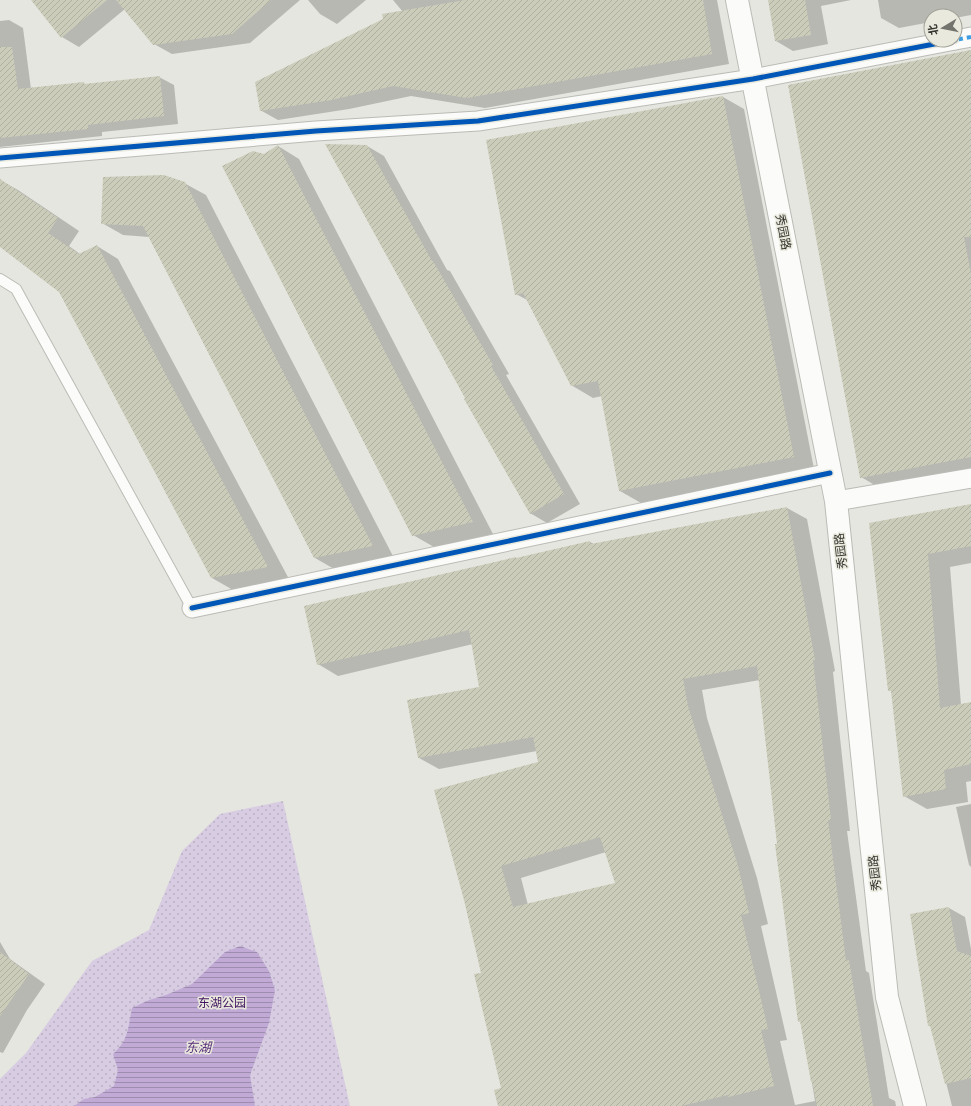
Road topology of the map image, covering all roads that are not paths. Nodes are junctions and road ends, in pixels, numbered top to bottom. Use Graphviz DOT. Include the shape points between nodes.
graph roads {
  1 [pos="737,0"];
  2 [pos="923,46"];
  3 [pos="752,79"];
  4 [pos="0,158"];
  5 [pos="0,279"];
  6 [pos="830,473"];
  7 [pos="971,478"];
  8 [pos="836,501"];
  9 [pos="192,608"];
  10 [pos="915,1106"];
  1 -- 3 [label="main road, 秀园路"];
  2 -- 3 [label="street"];
  3 -- 4 [label="street" via="478,122 308,132"];
  3 -- 6 [label="main road, 秀园路"];
  5 -- 9 [label="lane" via="16,290"];
  6 -- 8 [label="main road, 秀园路"];
  6 -- 9 [label="street"];
  7 -- 8 [label="street"];
  8 -- 10 [label="main road, 秀园路" via="887,997"];
}
